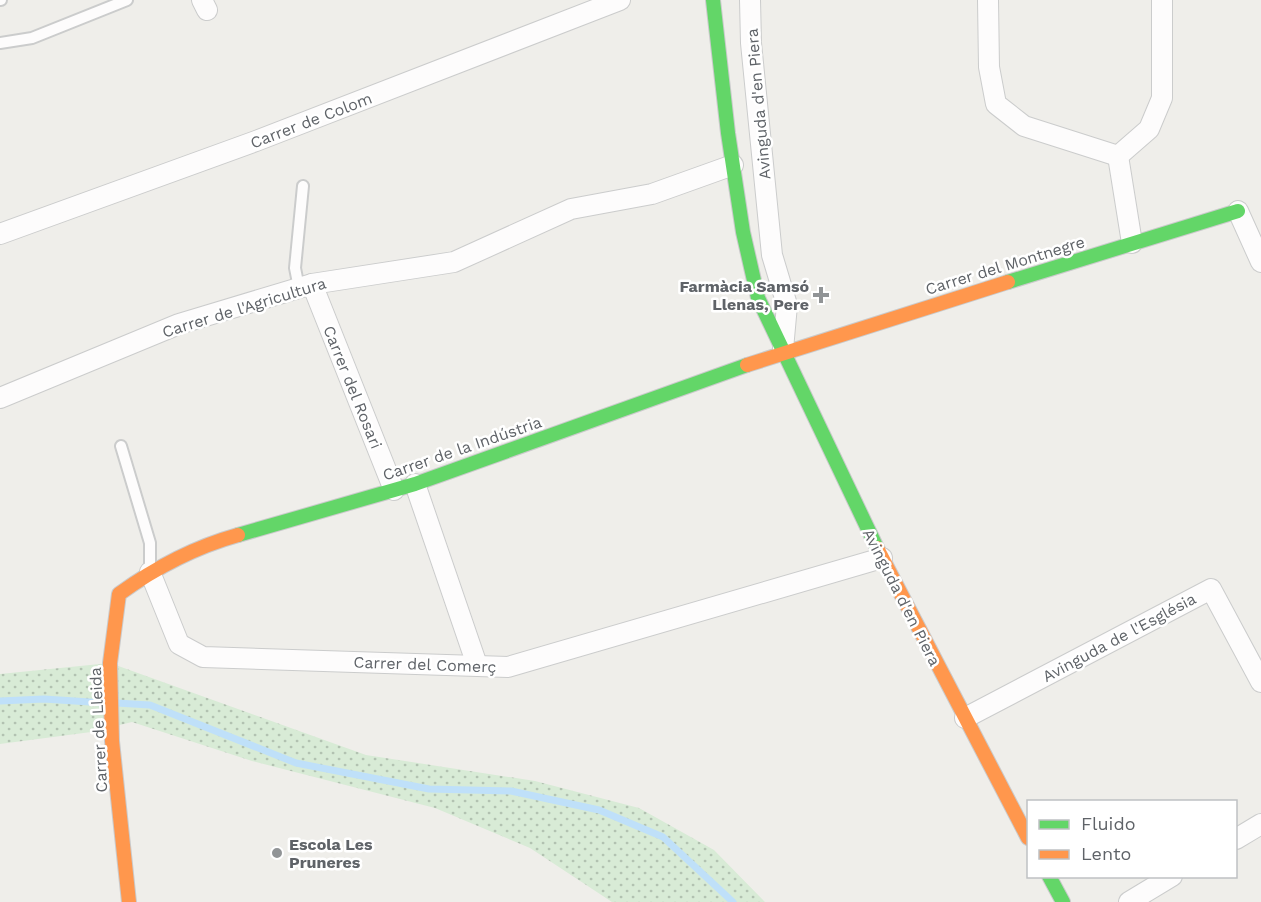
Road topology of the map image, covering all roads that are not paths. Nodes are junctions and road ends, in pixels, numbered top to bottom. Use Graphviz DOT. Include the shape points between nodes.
graph roads {
  1 [pos="127,0"];
  2 [pos="620,0"];
  3 [pos="713,0"];
  4 [pos="750,0"];
  5 [pos="988,0"];
  6 [pos="1161,0"];
  7 [pos="0,43"];
  8 [pos="1118,156"];
  9 [pos="734,171"];
  10 [pos="303,186"];
  11 [pos="767,208"];
  12 [pos="1238,211"];
  13 [pos="0,234"];
  14 [pos="1261,236"];
  15 [pos="1132,243"];
  16 [pos="1261,262"];
  17 [pos="305,286"];
  18 [pos="783,352"];
  19 [pos="0,398"];
  20 [pos="121,446"];
  21 [pos="415,484"];
  22 [pos="394,490"];
  23 [pos="882,558"];
  24 [pos="150,572"];
  25 [pos="477,665"];
  26 [pos="1261,682"];
  27 [pos="965,718"];
  28 [pos="1261,824"];
  29 [pos="1027,834"];
  30 [pos="1237,838"];
  31 [pos="1050,878"];
  32 [pos="1169,878"];
  33 [pos="129,902"];
  34 [pos="1063,902"];
  35 [pos="1129,902"];
  1 -- 7 [label="lane" via="32,38"];
  2 -- 13 [label="street, Carrer de Colom" via="267,137"];
  3 -- 9 [label="street, Avinguda d'en Piera"];
  4 -- 11 [label="street, Avinguda d'en Piera"];
  5 -- 8 [label="street" via="989,67 996,104 1024,126"];
  6 -- 8 [label="street" via="1162,98 1149,129"];
  8 -- 15 [label="street"];
  9 -- 11 [label="street, Avinguda d'en Piera"];
  9 -- 17 [label="street, Carrer de l'Agricultura" via="652,194 572,209 454,262"];
  9 -- 18 [label="street, Avinguda d'en Piera" via="758,298"];
  10 -- 17 [label="lane" via="295,268"];
  11 -- 18 [label="street, Avinguda d'en Piera" via="772,255 787,305"];
  12 -- 14 [label="street"];
  12 -- 15 [label="street, Carrer del Montnegre"];
  12 -- 16 [label="street"];
  15 -- 18 [label="street, Carrer del Montnegre"];
  17 -- 19 [label="street, Carrer de l'Agricultura" via="179,324"];
  17 -- 22 [label="street, Carrer del Rosari"];
  18 -- 21 [label="street, Carrer de la Indústria"];
  18 -- 23 [label="street, Avinguda d'en Piera"];
  20 -- 24 [label="lane" via="150,543"];
  21 -- 22 [label="street, Carrer de la Indústria"];
  21 -- 25 [label="street"];
  22 -- 24 [label="street, Carrer de la Indústria" via="216,541"];
  23 -- 25 [label="street, Carrer del Comerç" via="508,667"];
  23 -- 27 [label="street, Avinguda d'en Piera"];
  24 -- 25 [label="street, Carrer del Comerç" via="179,644 203,657"];
  24 -- 33 [label="street, Carrer de Lleida" via="119,594 110,663 112,741"];
  26 -- 27 [label="street, Avinguda de l'Església" via="1211,589"];
  27 -- 29 [label="street, Avinguda d'en Piera"];
  28 -- 30 [label="street"];
  31 -- 34 [label="street"];
  32 -- 35 [label="street"];
}
